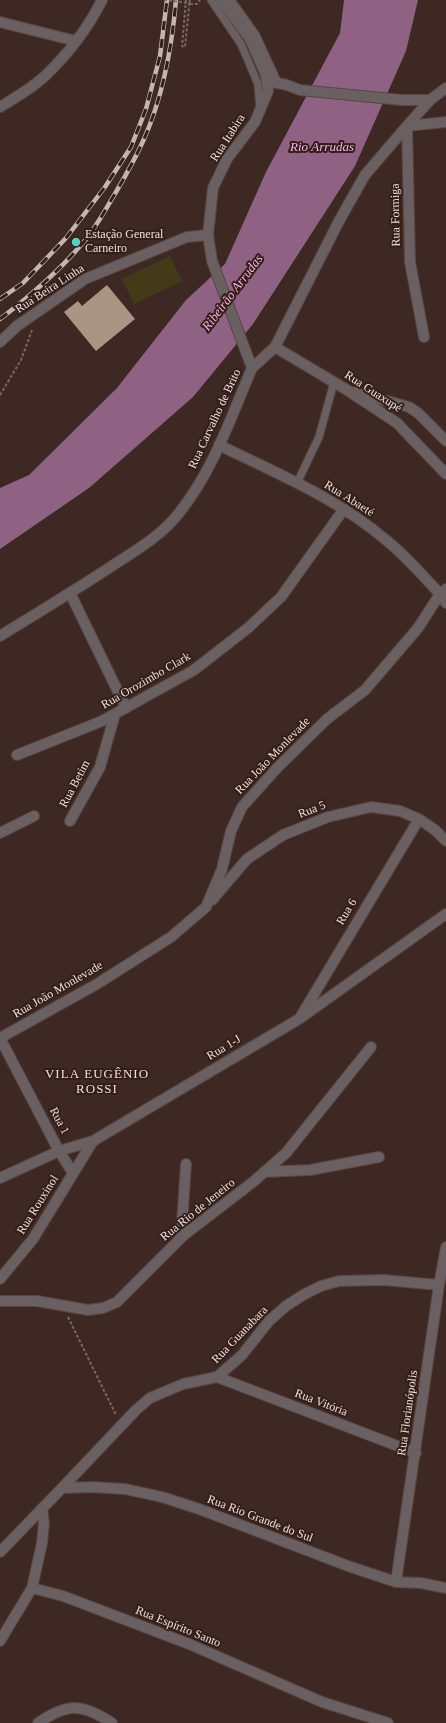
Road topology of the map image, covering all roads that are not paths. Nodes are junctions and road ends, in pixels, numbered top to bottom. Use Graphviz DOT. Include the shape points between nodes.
graph roads {
  1 [pos="102,0"];
  2 [pos="211,0"];
  3 [pos="221,0"];
  4 [pos="231,0"];
  5 [pos="0,22"];
  6 [pos="76,41"];
  7 [pos="267,81"];
  8 [pos="278,83"];
  9 [pos="446,88"];
  10 [pos="430,100"];
  11 [pos="0,107"];
  12 [pos="260,110"];
  13 [pos="446,122"];
  14 [pos="407,126"];
  15 [pos="208,235"];
  16 [pos="424,337"];
  17 [pos="0,342"];
  18 [pos="275,347"];
  19 [pos="252,368"];
  20 [pos="334,382"];
  21 [pos="347,390"];
  22 [pos="446,441"];
  23 [pos="219,445"];
  24 [pos="446,474"];
  25 [pos="297,483"];
  26 [pos="344,509"];
  27 [pos="70,593"];
  28 [pos="444,595"];
  29 [pos="0,636"];
  30 [pos="126,708"];
  31 [pos="114,714"];
  32 [pos="17,755"];
  33 [pos="34,816"];
  34 [pos="419,819"];
  35 [pos="70,821"];
  36 [pos="0,833"];
  37 [pos="446,841"];
  38 [pos="206,907"];
  39 [pos="446,914"];
  40 [pos="298,1020"];
  41 [pos="0,1038"];
  42 [pos="371,1047"];
  43 [pos="93,1141"];
  44 [pos="60,1151"];
  45 [pos="379,1157"];
  46 [pos="186,1164"];
  47 [pos="264,1172"];
  48 [pos="73,1173"];
  49 [pos="0,1178"];
  50 [pos="181,1238"];
  51 [pos="446,1247"];
  52 [pos="0,1279"];
  53 [pos="439,1285"];
  54 [pos="0,1301"];
  55 [pos="217,1377"];
  56 [pos="416,1453"];
  57 [pos="62,1488"];
  58 [pos="42,1509"];
  59 [pos="0,1552"];
  60 [pos="396,1582"];
  61 [pos="32,1588"];
  62 [pos="446,1588"];
  63 [pos="0,1642"];
  64 [pos="38,1723"];
  65 [pos="112,1723"];
  66 [pos="388,1723"];
  1 -- 6 [label="street"];
  2 -- 12 [label="lane" via="241,44 258,84"];
  3 -- 7 [label="street, Rua Itabira" via="250,40"];
  4 -- 8 [label="lane" via="256,35"];
  5 -- 6 [label="street"];
  6 -- 11 [label="street" via="45,76 24,93"];
  7 -- 8 [label="street"];
  7 -- 12 [label="street, Rua Itabira" via="268,91"];
  8 -- 10 [label="street" via="300,90 399,100"];
  9 -- 10 [label="street"];
  10 -- 14 [label="street"];
  12 -- 15 [label="street, Rua Itabira" via="213,188"];
  13 -- 14 [label="street"];
  14 -- 16 [label="street, Rua Formiga" via="410,262"];
  14 -- 18 [label="street, Rua Carvalho de Brito" via="365,175"];
  15 -- 17 [label="street, Rua Beira Linha" via="187,237 85,279 17,326"];
  15 -- 19 [label="street, Rua Itabira" via="212,261"];
  18 -- 19 [label="street, Rua Carvalho de Brito"];
  18 -- 20 [label="street, Rua Guaxupé"];
  19 -- 23 [label="street, Rua Carvalho de Brito"];
  20 -- 21 [label="street, Rua Guaxupé"];
  20 -- 25 [label="lane" via="319,437"];
  21 -- 22 [label="street" via="409,407"];
  21 -- 24 [label="street, Rua Guaxupé" via="397,423"];
  23 -- 25 [label="street, Rua Abaeté"];
  23 -- 27 [label="street, Rua Carvalho de Brito" via="202,479 179,513 157,536"];
  25 -- 26 [label="street, Rua Abaeté"];
  26 -- 28 [label="street, Rua Abaeté" via="387,540"];
  26 -- 30 [label="street, Rua Orozimbo Clark" via="281,597 248,628 194,670"];
  27 -- 29 [label="street, Rua Carvalho de Brito"];
  27 -- 30 [label="street"];
  28 -- 38 [label="street, Rua João Monlevade" via="365,690 328,719 278,766 242,807 231,831 222,868"];
  30 -- 31 [label="street, Rua Orozimbo Clark"];
  31 -- 32 [label="street, Rua Orozimbo Clark"];
  31 -- 35 [label="street, Rua Betim" via="100,767"];
  33 -- 36 [label="street"];
  34 -- 37 [label="street, Rua 5"];
  34 -- 38 [label="street, Rua 5" via="400,811 371,807 328,817 290,833 247,859"];
  34 -- 40 [label="street, Rua 6"];
  38 -- 41 [label="street, Rua João Monlevade" via="164,941 98,984"];
  39 -- 40 [label="street, Rua 1-J"];
  40 -- 43 [label="street, Rua 1-J"];
  41 -- 44 [label="street, Rua 1"];
  42 -- 47 [label="street, Rua Rio de Jeneiro" via="286,1153"];
  43 -- 44 [label="street, Rua 1-J"];
  43 -- 48 [label="street, Rua Rouxinol"];
  44 -- 48 [label="street, Rua 1"];
  44 -- 49 [label="street, Rua 1-J"];
  45 -- 47 [label="street" via="310,1170"];
  46 -- 50 [label="street"];
  47 -- 50 [label="street, Rua Rio de Jeneiro"];
  48 -- 52 [label="street, Rua Rouxinol" via="34,1239"];
  50 -- 54 [label="street, Rua Rio de Jeneiro" via="117,1302 103,1308 88,1310 37,1301"];
  51 -- 53 [label="street, Rua Florianópolis"];
  53 -- 55 [label="street, Rua Guanabara" via="384,1280 339,1282 321,1286 286,1306 269,1321 242,1355"];
  53 -- 56 [label="street, Rua Florianópolis"];
  55 -- 56 [label="street, Rua Vitória"];
  55 -- 57 [label="street, Rua Guanabara" via="183,1384 150,1398"];
  56 -- 60 [label="street, Rua Florianópolis"];
  57 -- 58 [label="street, Rua Guanabara"];
  57 -- 60 [label="street, Rua Rio Grande do Sul" via="125,1489 162,1497"];
  58 -- 59 [label="street, Rua Guanabara"];
  58 -- 61 [label="street" via="42,1544"];
  60 -- 62 [label="street, Rua Rio Grande do Sul"];
  61 -- 63 [label="street"];
  61 -- 66 [label="street, Rua Espírito Santo" via="70,1598 189,1644 322,1702"];
  64 -- 65 [label="street" via="53,1713 73,1708 95,1713"];
}
